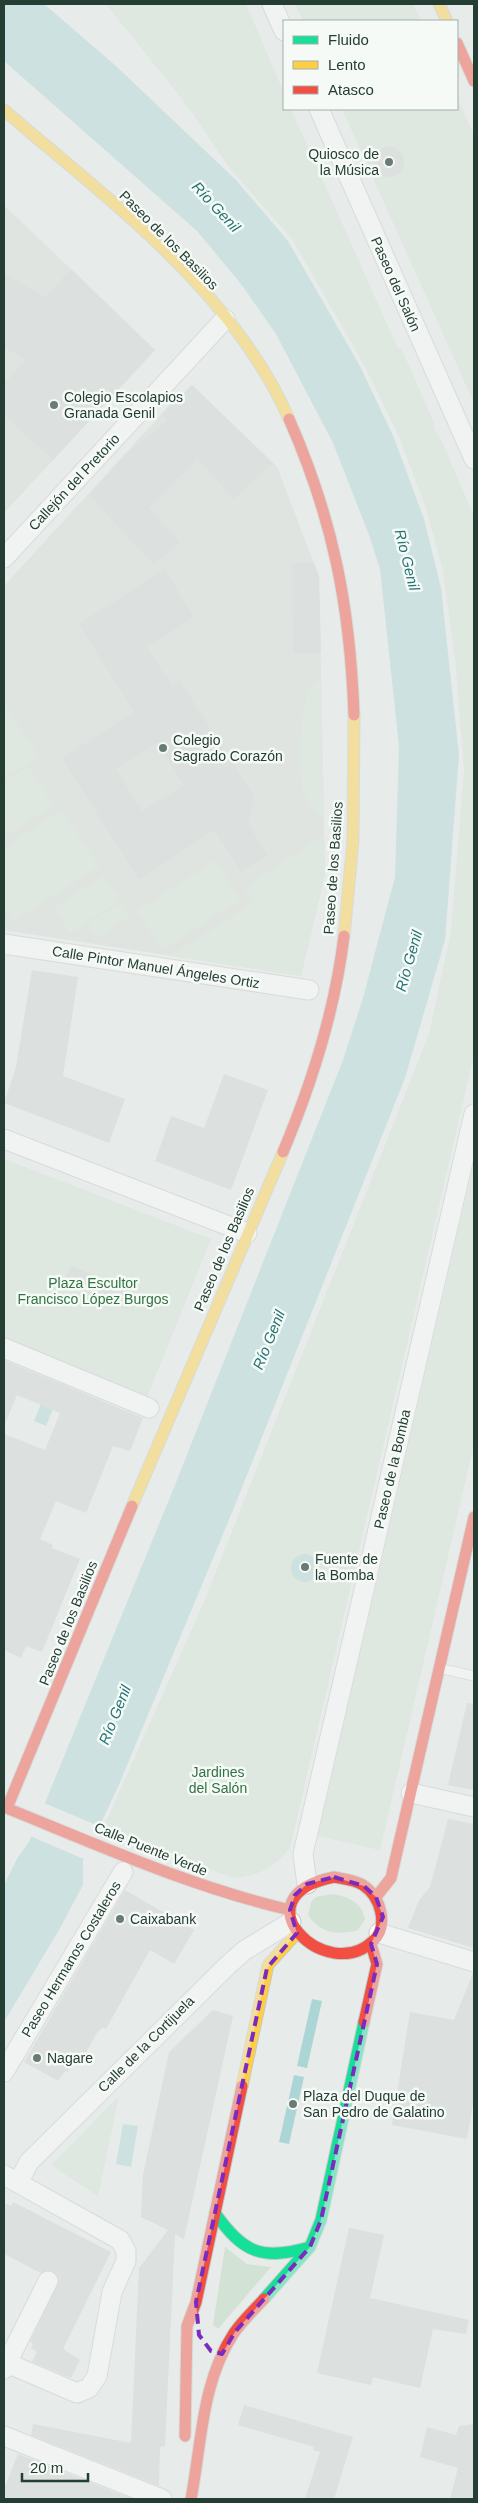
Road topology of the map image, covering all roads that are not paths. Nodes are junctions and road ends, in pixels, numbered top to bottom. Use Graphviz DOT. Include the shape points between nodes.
graph roads {
  1 [pos="272,4"];
  2 [pos="439,4"];
  3 [pos="447,20"];
  4 [pos="283,29"];
  5 [pos="458,45"];
  6 [pos="474,81"];
  7 [pos="4,110"];
  8 [pos="319,110"];
  9 [pos="225,319"];
  10 [pos="474,459"];
  11 [pos="4,558"];
  12 [pos="4,944"];
  13 [pos="309,990"];
  14 [pos="474,1114"];
  15 [pos="4,1138"];
  16 [pos="247,1233"];
  17 [pos="4,1348"];
  18 [pos="149,1408"];
  19 [pos="474,1517"];
  20 [pos="440,1668"];
  21 [pos="474,1676"];
  22 [pos="411,1793"];
  23 [pos="474,1807"];
  24 [pos="6,1808"];
  25 [pos="123,1872"];
  26 [pos="307,1884"];
  27 [pos="376,1897"];
  28 [pos="293,1922"];
  29 [pos="375,1938"];
  30 [pos="474,1962"];
  31 [pos="4,2072"];
  32 [pos="11,2179"];
  33 [pos="215,2213"];
  34 [pos="310,2248"];
  35 [pos="48,2281"];
  36 [pos="196,2302"];
  37 [pos="199,2335"];
  38 [pos="5,2366"];
  39 [pos="5,2439"];
  40 [pos="162,2499"];
  41 [pos="190,2499"];
  1 -- 4 [label="street"];
  2 -- 3 [label="main road"];
  5 -- 6 [label="main road"];
  7 -- 9 [label="main road, Paseo de los Basilios" via="130,220 190,278"];
  8 -- 10 [label="street, Paseo del Salón"];
  9 -- 11 [label="street, Callejón del Pretorio"];
  9 -- 16 [label="main road, Paseo de los Basilios" via="257,361 307,456 338,558 352,664 354,784 346,924 331,1002 310,1079 285,1148"];
  12 -- 13 [label="street, Calle Pintor Manuel Ángeles Ortiz"];
  14 -- 26 [label="street, Paseo de la Bomba" via="303,1854"];
  15 -- 16 [label="street"];
  16 -- 24 [label="main road, Paseo de los Basilios"];
  17 -- 18 [label="street"];
  19 -- 20 [label="main road"];
  20 -- 21 [label="lane"];
  20 -- 22 [label="main road"];
  22 -- 23 [label="street"];
  22 -- 27 [label="main road" via="391,1878"];
  24 -- 28 [label="main road, Calle Puente Verde" via="210,1890 250,1902"];
  25 -- 31 [label="street, Paseo Hermanos Costaleros"];
  26 -- 27 [label="main road" via="334,1877 364,1886"];
  26 -- 28 [label="main road" via="294,1895"];
  27 -- 29 [label="main road" via="383,1917"];
  28 -- 29 [label="main road" via="310,1944 326,1950 342,1953 357,1950"];
  28 -- 32 [label="street, Calle de la Cortijuela" via="245,1950 197,1993"];
  28 -- 33 [label="main road" via="268,1965"];
  29 -- 30 [label="street"];
  29 -- 34 [label="main road" via="377,1964 370,2000 320,2220"];
  32 -- 38 [label="street, Calle de la Cortijuela" via="120,2240 126,2251 126,2261 112,2292 97,2376 89,2388 76,2393"];
  33 -- 34 [label="main road" via="227,2232 250,2252 286,2256"];
  33 -- 36 [label="main road"];
  34 -- 41 [label="main road" via="216,2352"];
  35 -- 38 [label="street, Calle de la Cortijuela"];
  36 -- 37 [label="main road"];
  36 -- 41 [label="main road" via="187,2326 185,2454"];
  39 -- 40 [label="street"];
}
